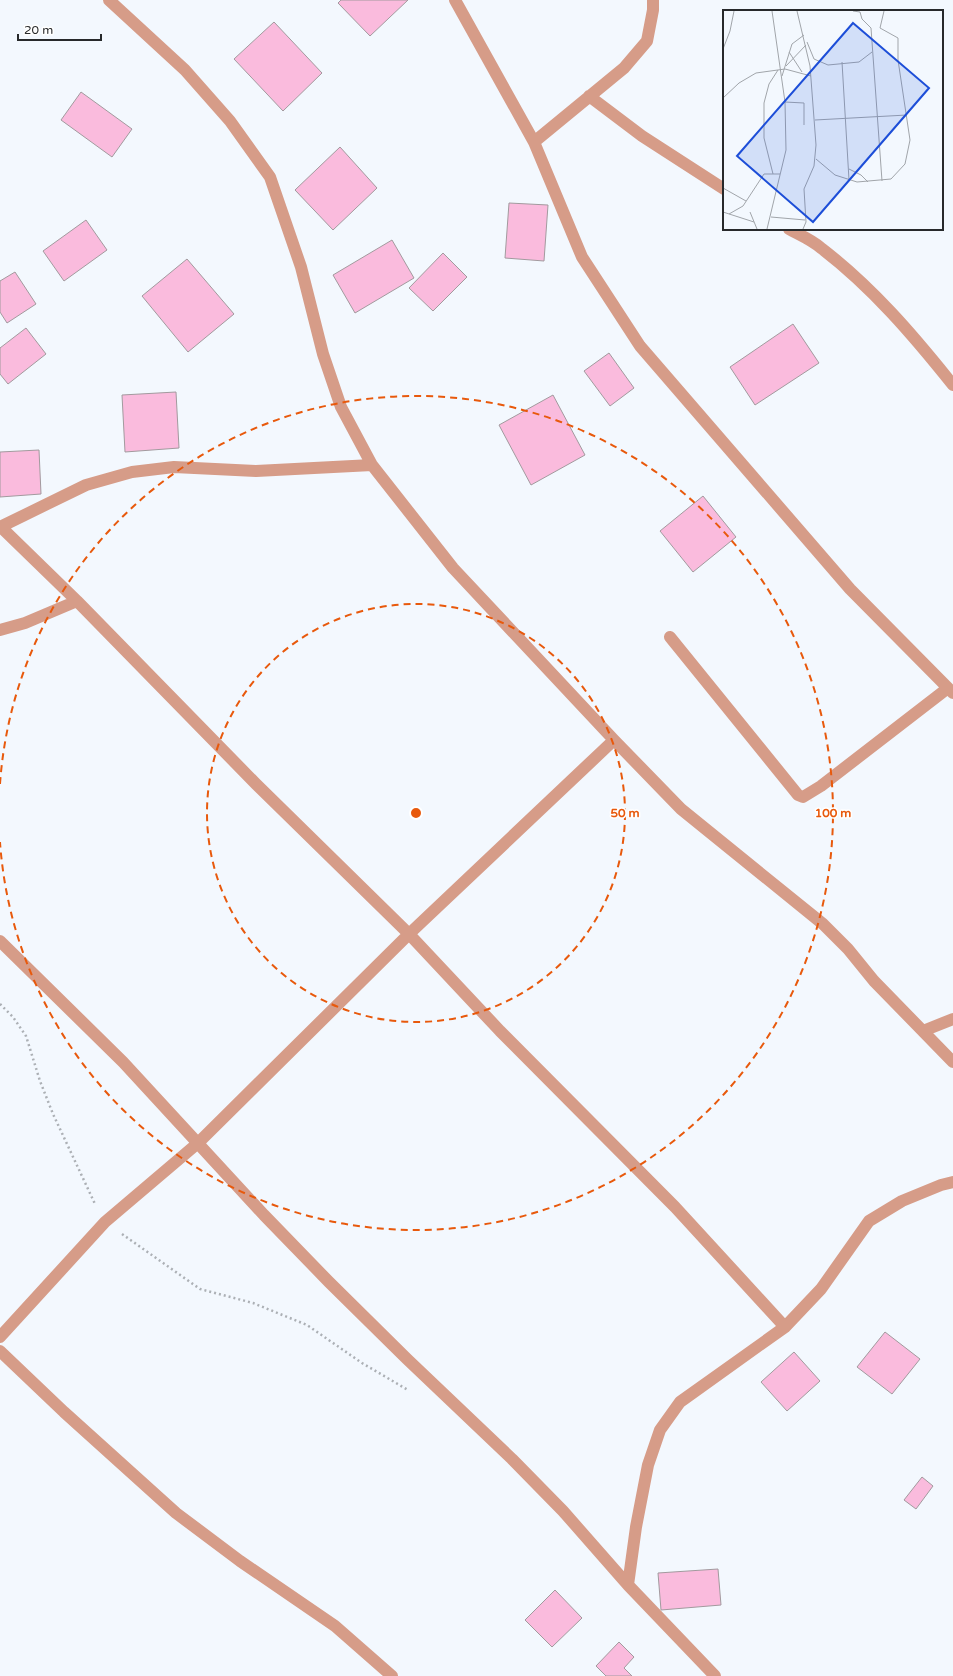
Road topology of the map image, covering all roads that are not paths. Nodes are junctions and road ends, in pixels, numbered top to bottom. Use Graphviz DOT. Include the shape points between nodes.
graph roads {
  1 [pos="109,0"];
  2 [pos="455,0"];
  3 [pos="653,0"];
  4 [pos="589,96"];
  5 [pos="534,142"];
  6 [pos="723,188"];
  7 [pos="791,230"];
  8 [pos="953,385"];
  9 [pos="372,465"];
  10 [pos="1,527"];
  11 [pos="77,601"];
  12 [pos="0,630"];
  13 [pos="670,637"];
  14 [pos="951,690"];
  15 [pos="614,740"];
  16 [pos="409,934"];
  17 [pos="0,941"];
  18 [pos="953,1019"];
  19 [pos="923,1031"];
  20 [pos="953,1062"];
  21 [pos="198,1143"];
  22 [pos="953,1182"];
  23 [pos="785,1327"];
  24 [pos="0,1337"];
  25 [pos="0,1351"];
  26 [pos="628,1586"];
  27 [pos="392,1676"];
  28 [pos="715,1676"];
  1 -- 9 [label="street" via="185,70 230,121 270,177 301,267 323,354 341,407"];
  2 -- 5 [label="street"];
  3 -- 4 [label="street" via="648,42 624,68"];
  4 -- 5 [label="street"];
  4 -- 6 [label="street" via="642,136"];
  5 -- 14 [label="street" via="582,257 640,346 850,589"];
  7 -- 8 [label="street" via="820,247 871,291 913,335"];
  9 -- 10 [label="street" via="256,471 174,467 132,472 86,485"];
  9 -- 15 [label="street" via="453,568"];
  10 -- 11 [label="street"];
  11 -- 12 [label="street" via="25,623"];
  11 -- 16 [label="street" via="256,784"];
  13 -- 14 [label="street" via="798,795 803,797"];
  15 -- 16 [label="street"];
  15 -- 19 [label="street" via="681,809 823,924"];
  16 -- 21 [label="street"];
  16 -- 23 [label="street" via="500,1031 675,1207"];
  17 -- 21 [label="street" via="117,1057"];
  18 -- 19 [label="street"];
  19 -- 20 [label="street"];
  21 -- 24 [label="street" via="105,1222"];
  21 -- 26 [label="street" via="329,1282 563,1511"];
  22 -- 23 [label="street" via="902,1201 869,1221 821,1289"];
  23 -- 26 [label="street" via="680,1402 660,1430 648,1465"];
  25 -- 27 [label="street" via="176,1512 240,1562 335,1626"];
  26 -- 28 [label="street"];
}
